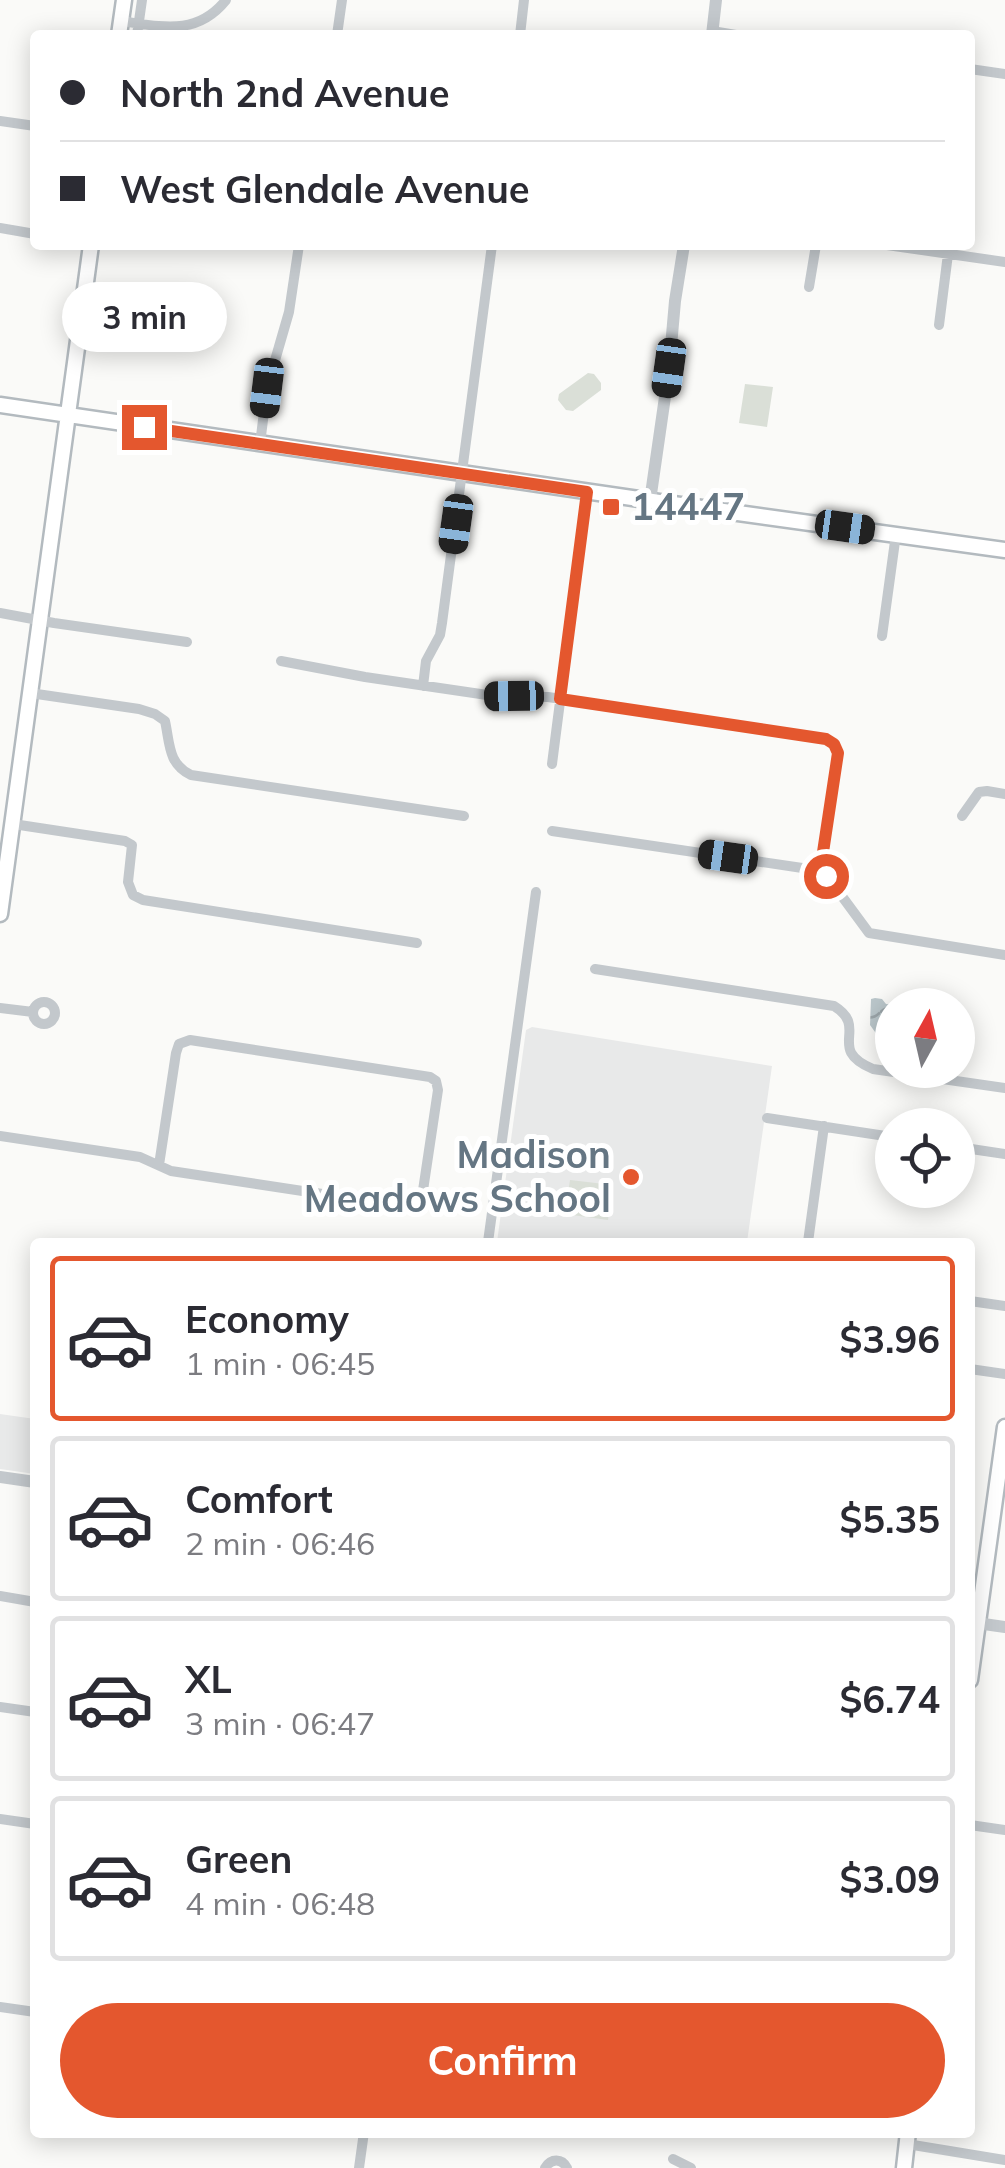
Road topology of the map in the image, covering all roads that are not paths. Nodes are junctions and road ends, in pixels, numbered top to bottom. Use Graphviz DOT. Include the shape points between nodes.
graph roads {
  1 [pos="124,0"];
  2 [pos="142,0"];
  3 [pos="226,0"];
  4 [pos="342,0"];
  5 [pos="524,0"];
  6 [pos="716,0"];
  7 [pos="213,16"];
  8 [pos="120,28"];
  9 [pos="138,29"];
  10 [pos="220,30"];
  11 [pos="338,30"];
  12 [pos="521,30"];
  13 [pos="712,30"];
  14 [pos="975,70"];
  15 [pos="1005,74"];
  16 [pos="0,120"];
  17 [pos="30,125"];
  18 [pos="0,228"];
  19 [pos="30,233"];
  20 [pos="90,250"];
  21 [pos="298,250"];
  22 [pos="491,250"];
  23 [pos="683,250"];
  24 [pos="815,250"];
  25 [pos="920,250"];
  26 [pos="948,254"];
  27 [pos="1005,262"];
  28 [pos="810,287"];
  29 [pos="939,325"];
  30 [pos="0,405"];
  31 [pos="68,416"];
  32 [pos="260,444"];
  33 [pos="462,474"];
  34 [pos="587,492"];
  35 [pos="650,501"];
  36 [pos="896,534"];
  37 [pos="1005,550"];
  38 [pos="0,612"];
  39 [pos="40,621"];
  40 [pos="882,636"];
  41 [pos="186,642"];
  42 [pos="281,661"];
  43 [pos="423,686"];
  44 [pos="30,693"];
  45 [pos="560,699"];
  46 [pos="552,764"];
  47 [pos="1005,794"];
  48 [pos="464,816"];
  49 [pos="962,816"];
  50 [pos="13,824"];
  51 [pos="552,832"];
  52 [pos="820,872"];
  53 [pos="536,892"];
  54 [pos="0,914"];
  55 [pos="417,943"];
  56 [pos="1005,955"];
  57 [pos="595,969"];
  58 [pos="0,1008"];
  59 [pos="33,1012"];
  60 [pos="1005,1088"];
  61 [pos="767,1118"];
  62 [pos="824,1126"];
  63 [pos="875,1134"];
  64 [pos="0,1136"];
  65 [pos="975,1150"];
  66 [pos="1005,1154"];
  67 [pos="159,1164"];
  68 [pos="489,1238"];
  69 [pos="809,1238"];
  70 [pos="975,1302"];
  71 [pos="1005,1306"];
  72 [pos="975,1370"];
  73 [pos="1005,1374"];
  74 [pos="1005,1427"];
  75 [pos="0,1477"];
  76 [pos="30,1481"];
  77 [pos="0,1596"];
  78 [pos="30,1601"];
  79 [pos="975,1617"];
  80 [pos="975,1623"];
  81 [pos="1005,1627"];
  82 [pos="0,1707"];
  83 [pos="30,1711"];
  84 [pos="0,1819"];
  85 [pos="30,1823"];
  86 [pos="975,1826"];
  87 [pos="1005,1830"];
  88 [pos="0,2007"];
  89 [pos="30,2011"];
  90 [pos="363,2138"];
  91 [pos="907,2138"];
  92 [pos="673,2159"];
  93 [pos="1005,2160"];
  94 [pos="359,2168"];
  95 [pos="546,2168"];
  96 [pos="567,2168"];
  97 [pos="691,2168"];
  98 [pos="904,2168"];
  1 -- 8 [label="main road"];
  2 -- 9 [label="street"];
  3 -- 7 [label="street"];
  4 -- 11 [label="street"];
  5 -- 12 [label="street"];
  6 -- 13 [label="street"];
  7 -- 9 [label="street"];
  7 -- 10 [label="street"];
  8 -- 9 [label="street"];
  14 -- 15 [label="street"];
  16 -- 17 [label="street"];
  18 -- 19 [label="street"];
  20 -- 31 [label="main road"];
  21 -- 32 [label="street"];
  22 -- 33 [label="street"];
  23 -- 35 [label="street"];
  24 -- 28 [label="street"];
  25 -- 26 [label="street"];
  26 -- 27 [label="street"];
  26 -- 29 [label="street"];
  30 -- 31 [label="main road"];
  31 -- 32 [label="main road"];
  31 -- 39 [label="main road"];
  32 -- 33 [label="main road"];
  33 -- 34 [label="main road"];
  33 -- 43 [label="street" via="440,635 426,660"];
  34 -- 35 [label="main road"];
  34 -- 45 [label="street"];
  35 -- 36 [label="main road"];
  36 -- 37 [label="main road"];
  36 -- 40 [label="street"];
  38 -- 39 [label="street"];
  39 -- 41 [label="street"];
  39 -- 44 [label="main road"];
  42 -- 43 [label="street"];
  43 -- 45 [label="street"];
  44 -- 48 [label="street" via="155,714 165,721 173,761 191,776"];
  44 -- 50 [label="main road"];
  45 -- 46 [label="street"];
  45 -- 52 [label="street" via="834,744"];
  47 -- 49 [label="street" via="979,792"];
  50 -- 54 [label="main road"];
  50 -- 55 [label="street" via="132,845 128,882 143,900"];
  51 -- 52 [label="street"];
  52 -- 56 [label="street" via="869,934"];
  53 -- 68 [label="street"];
  57 -- 60 [label="street" via="834,1006 847,1017 849,1052 862,1064"];
  58 -- 59 [label="street"];
  61 -- 62 [label="street"];
  62 -- 63 [label="street"];
  62 -- 69 [label="street"];
  64 -- 67 [label="street"];
  65 -- 66 [label="street"];
  67 -- 67 [label="street" via="176,1053 190,1040 436,1081 416,1205 171,1171"];
  70 -- 71 [label="street"];
  72 -- 73 [label="street"];
  74 -- 79 [label="main road"];
  75 -- 76 [label="street"];
  77 -- 78 [label="street"];
  80 -- 81 [label="street"];
  82 -- 83 [label="street"];
  84 -- 85 [label="street"];
  86 -- 87 [label="street"];
  88 -- 89 [label="street"];
  90 -- 94 [label="street"];
  91 -- 93 [label="street"];
  91 -- 98 [label="main road"];
  92 -- 97 [label="street"];
  95 -- 96 [label="street" via="556,2160"];
}
